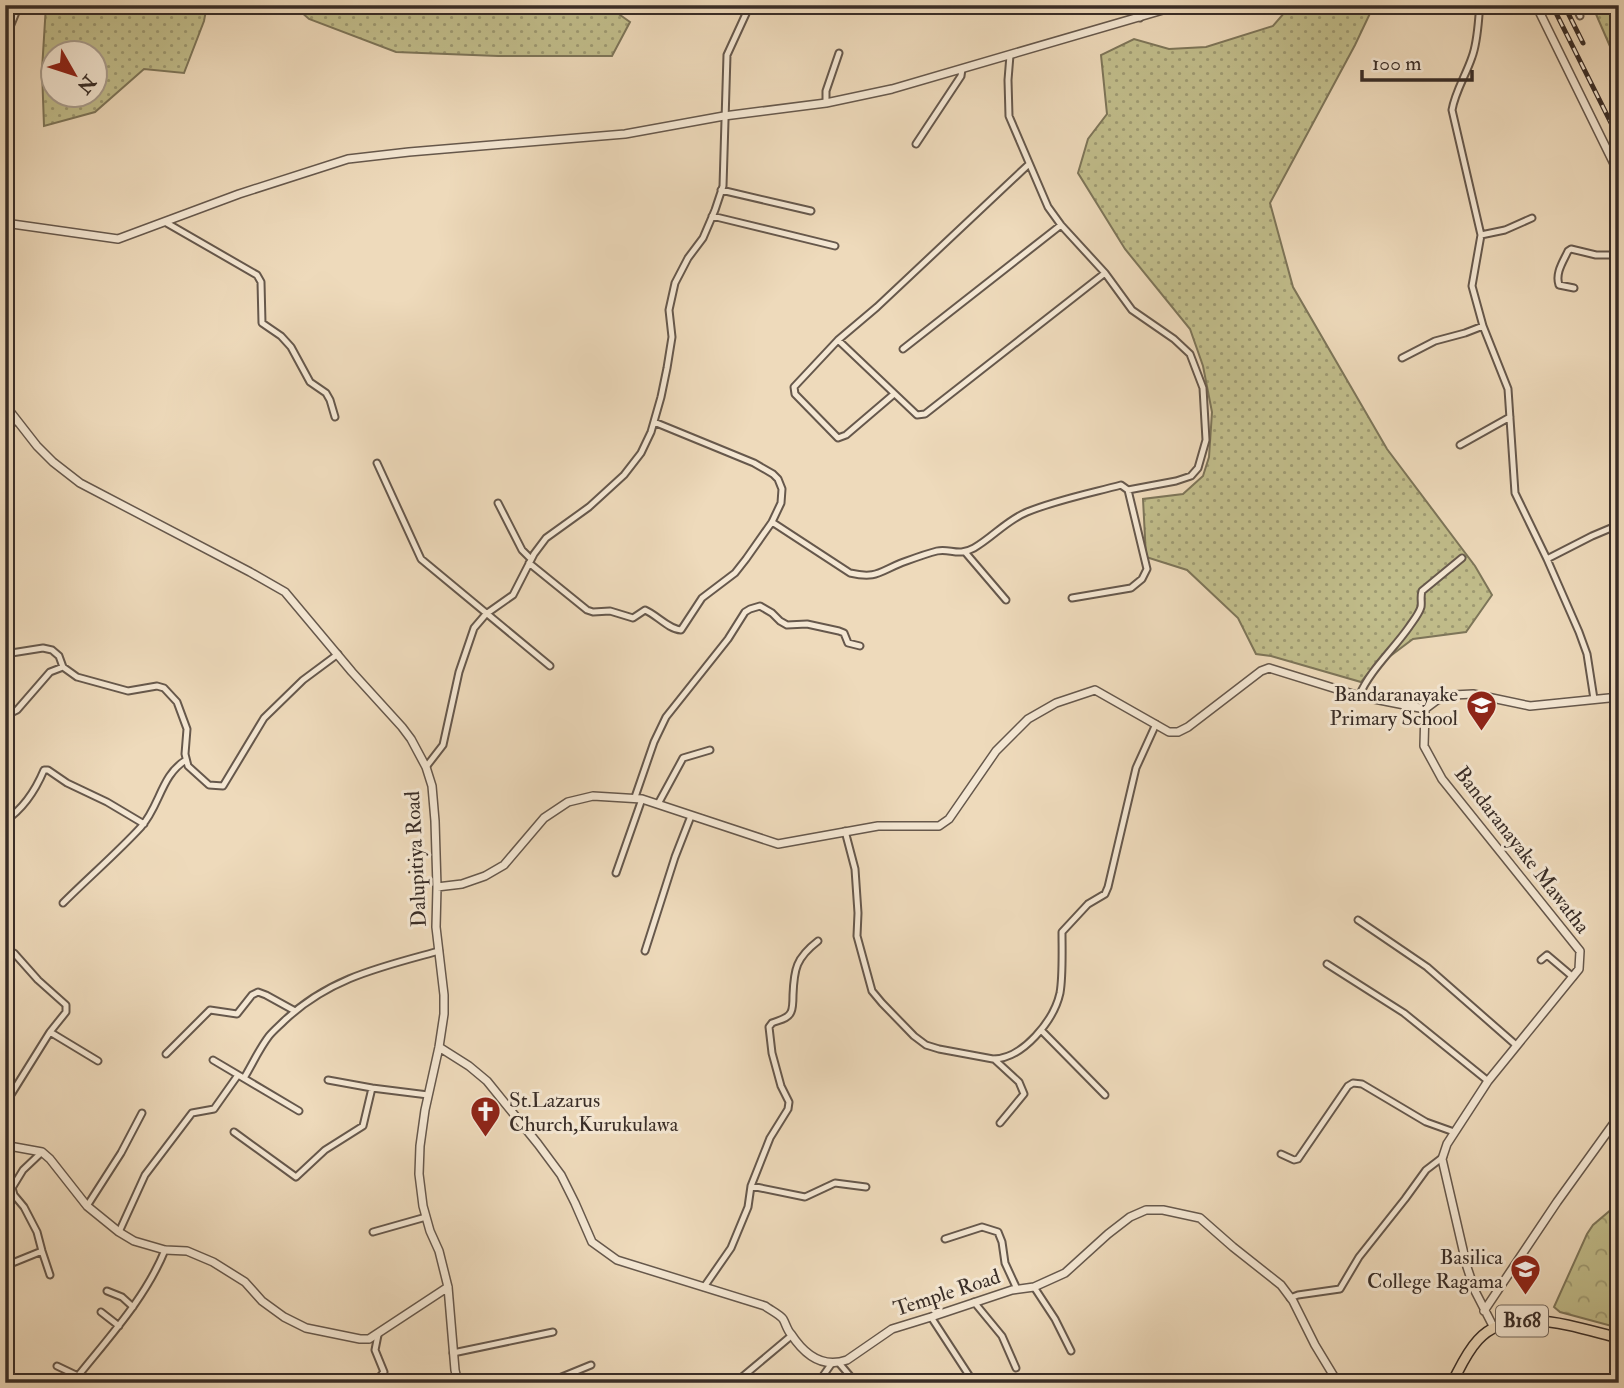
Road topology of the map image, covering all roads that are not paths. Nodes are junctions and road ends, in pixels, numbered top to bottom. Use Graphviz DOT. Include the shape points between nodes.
graph roads {
  1 [pos="10,5"];
  2 [pos="19,5"];
  3 [pos="750,5"];
  4 [pos="1133,5"];
  5 [pos="1180,5"];
  6 [pos="1479,5"];
  7 [pos="1536,5"];
  8 [pos="1574,5"];
  9 [pos="1580,16"];
  10 [pos="5,17"];
  11 [pos="1140,18"];
  12 [pos="5,39"];
  13 [pos="839,53"];
  14 [pos="1010,55"];
  15 [pos="962,69"];
  16 [pos="826,103"];
  17 [pos="724,116"];
  18 [pos="916,144"];
  19 [pos="1028,165"];
  20 [pos="1619,174"];
  21 [pos="721,190"];
  22 [pos="811,211"];
  23 [pos="712,216"];
  24 [pos="1532,218"];
  25 [pos="164,222"];
  26 [pos="5,223"];
  27 [pos="1061,225"];
  28 [pos="1481,235"];
  29 [pos="835,246"];
  30 [pos="1619,255"];
  31 [pos="1105,273"];
  32 [pos="1574,288"];
  33 [pos="1482,326"];
  34 [pos="838,340"];
  35 [pos="903,349"];
  36 [pos="1402,358"];
  37 [pos="894,394"];
  38 [pos="5,405"];
  39 [pos="335,417"];
  40 [pos="1510,417"];
  41 [pos="18,421"];
  42 [pos="654,422"];
  43 [pos="5,426"];
  44 [pos="1460,445"];
  45 [pos="377,463"];
  46 [pos="1128,489"];
  47 [pos="498,503"];
  48 [pos="772,522"];
  49 [pos="1611,528"];
  50 [pos="965,552"];
  51 [pos="1462,558"];
  52 [pos="1547,559"];
  53 [pos="530,561"];
  54 [pos="1072,598"];
  55 [pos="1006,600"];
  56 [pos="486,614"];
  57 [pos="860,646"];
  58 [pos="5,654"];
  59 [pos="338,654"];
  60 [pos="550,666"];
  61 [pos="63,667"];
  62 [pos="1359,696"];
  63 [pos="1619,697"];
  64 [pos="1594,699"];
  65 [pos="1424,709"];
  66 [pos="5,716"];
  67 [pos="1156,724"];
  68 [pos="710,750"];
  69 [pos="187,760"];
  70 [pos="426,766"];
  71 [pos="639,798"];
  72 [pos="658,804"];
  73 [pos="691,816"];
  74 [pos="5,821"];
  75 [pos="144,824"];
  76 [pos="845,831"];
  77 [pos="617,873"];
  78 [pos="437,887"];
  79 [pos="63,903"];
  80 [pos="1358,920"];
  81 [pos="817,941"];
  82 [pos="5,950"];
  83 [pos="439,951"];
  84 [pos="645,951"];
  85 [pos="1541,960"];
  86 [pos="1327,964"];
  87 [pos="1573,977"];
  88 [pos="295,1011"];
  89 [pos="1041,1030"];
  90 [pos="50,1031"];
  91 [pos="1516,1045"];
  92 [pos="439,1047"];
  93 [pos="166,1054"];
  94 [pos="993,1059"];
  95 [pos="213,1060"];
  96 [pos="98,1061"];
  97 [pos="241,1076"];
  98 [pos="328,1080"];
  99 [pos="1488,1081"];
  100 [pos="372,1088"];
  101 [pos="428,1095"];
  102 [pos="1105,1095"];
  103 [pos="7,1101"];
  104 [pos="299,1111"];
  105 [pos="142,1113"];
  106 [pos="1619,1116"];
  107 [pos="1000,1123"];
  108 [pos="234,1132"];
  109 [pos="1454,1132"];
  110 [pos="5,1144"];
  111 [pos="42,1152"];
  112 [pos="1281,1154"];
  113 [pos="1443,1157"];
  114 [pos="751,1186"];
  115 [pos="866,1187"];
  116 [pos="87,1206"];
  117 [pos="426,1217"];
  118 [pos="119,1232"];
  119 [pos="373,1232"];
  120 [pos="944,1239"];
  121 [pos="165,1250"];
  122 [pos="42,1251"];
  123 [pos="5,1266"];
  124 [pos="50,1275"];
  125 [pos="447,1287"];
  126 [pos="704,1287"];
  127 [pos="1034,1287"];
  128 [pos="1017,1289"];
  129 [pos="107,1291"];
  130 [pos="1290,1298"];
  131 [pos="974,1302"];
  132 [pos="133,1307"];
  133 [pos="1484,1311"];
  134 [pos="101,1312"];
  135 [pos="931,1317"];
  136 [pos="119,1325"];
  137 [pos="1494,1328"];
  138 [pos="553,1332"];
  139 [pos="378,1335"];
  140 [pos="791,1336"];
  141 [pos="1619,1338"];
  142 [pos="1071,1351"];
  143 [pos="453,1353"];
  144 [pos="835,1363"];
  145 [pos="591,1365"];
  146 [pos="57,1366"];
  147 [pos="1016,1368"];
  148 [pos="374,1383"];
  149 [pos="458,1383"];
  150 [pos="547,1383"];
  151 [pos="735,1383"];
  152 [pos="818,1383"];
  153 [pos="856,1383"];
  154 [pos="974,1383"];
  155 [pos="984,1383"];
  156 [pos="994,1383"];
  157 [pos="1338,1383"];
  158 [pos="1452,1383"];
  1 -- 10 [label="highway"];
  2 -- 12 [label="street"];
  3 -- 17 [label="street" via="727,55"];
  4 -- 11 [label="street"];
  5 -- 11 [label="street"];
  6 -- 28 [label="street" via="1474,54 1452,110"];
  7 -- 20 [label="street"];
  8 -- 9 [label="street"];
  11 -- 14 [label="street"];
  13 -- 16 [label="street"];
  14 -- 15 [label="street"];
  14 -- 19 [label="street" via="1009,116"];
  15 -- 16 [label="street"];
  15 -- 18 [label="street"];
  16 -- 17 [label="street"];
  17 -- 21 [label="street"];
  17 -- 25 [label="street" via="625,135 348,159"];
  19 -- 27 [label="street"];
  19 -- 34 [label="street"];
  21 -- 22 [label="street"];
  21 -- 23 [label="street"];
  23 -- 29 [label="street"];
  23 -- 42 [label="street" via="675,283 669,310 672,337"];
  24 -- 28 [label="street"];
  25 -- 26 [label="street" via="118,239"];
  25 -- 39 [label="street" via="257,275 261,323 291,348 310,382 326,393"];
  27 -- 31 [label="street"];
  27 -- 35 [label="street"];
  28 -- 33 [label="street" via="1472,286"];
  30 -- 32 [label="street" via="1567,251 1557,282"];
  31 -- 37 [label="street" via="925,414 917,415"];
  31 -- 46 [label="street" via="1132,310 1190,354 1203,388 1206,440 1198,468 1176,481"];
  33 -- 36 [label="street" via="1435,341"];
  33 -- 40 [label="street" via="1508,389"];
  34 -- 37 [label="street"];
  34 -- 37 [label="street" via="794,387 795,394 838,438"];
  38 -- 41 [label="street, Dalupitiya Road"];
  40 -- 44 [label="street"];
  40 -- 52 [label="street" via="1515,493"];
  41 -- 43 [label="street"];
  41 -- 59 [label="street, Dalupitiya Road" via="53,462 80,482 285,592"];
  42 -- 48 [label="street" via="773,474 782,489"];
  42 -- 53 [label="street" via="641,453 624,475 546,538"];
  45 -- 56 [label="street" via="421,559"];
  46 -- 50 [label="street" via="1121,485 1029,511"];
  46 -- 54 [label="street" via="1147,569 1142,579 1131,588"];
  47 -- 53 [label="street"];
  48 -- 50 [label="street" via="850,573 863,576 940,550"];
  48 -- 53 [label="street" via="735,573 702,598 681,629 645,610 633,618 587,610"];
  49 -- 52 [label="street"];
  50 -- 55 [label="street"];
  51 -- 62 [label="street" via="1422,591 1420,611 1364,683"];
  52 -- 64 [label="street" via="1587,654"];
  53 -- 56 [label="street" via="513,595"];
  56 -- 60 [label="street"];
  56 -- 70 [label="street" via="474,628 459,672 443,745"];
  57 -- 71 [label="street" via="848,643 844,633 807,624 787,625 760,607 745,612 666,717 654,741"];
  58 -- 61 [label="street" via="52,650"];
  59 -- 69 [label="street" via="264,718 223,786 209,785"];
  59 -- 70 [label="street, Dalupitiya Road" via="402,727"];
  61 -- 66 [label="street" via="50,672 17,710"];
  61 -- 69 [label="street" via="77,677 128,691 164,688 177,702 187,729"];
  62 -- 65 [label="street"];
  62 -- 67 [label="street" via="1269,668 1178,732"];
  63 -- 64 [label="street"];
  64 -- 65 [label="street" via="1530,706 1473,694 1452,695"];
  65 -- 87 [label="street, Bandaranayake Mawatha" via="1424,746 1442,779 1580,951 1579,969"];
  67 -- 76 [label="street" via="1096,690 1056,703 1028,719 996,751 949,819 939,826 878,825"];
  67 -- 89 [label="street" via="1136,768 1105,894 1088,904 1062,932 1060,992"];
  68 -- 72 [label="street" via="683,758"];
  69 -- 75 [label="street" via="167,779"];
  70 -- 78 [label="street, Dalupitiya Road" via="432,786"];
  71 -- 72 [label="street"];
  71 -- 77 [label="street"];
  71 -- 78 [label="street" via="593,796 568,802 544,818 503,865 462,884"];
  72 -- 73 [label="street"];
  73 -- 76 [label="street" via="778,844"];
  73 -- 84 [label="street"];
  74 -- 75 [label="street" via="20,809 48,770"];
  75 -- 79 [label="street"];
  76 -- 94 [label="street" via="855,869 858,936 872,991 926,1045"];
  78 -- 83 [label="street, Dalupitiya Road"];
  80 -- 91 [label="street" via="1427,967"];
  81 -- 114 [label="street" via="798,962 792,1011 769,1027 772,1053 789,1102"];
  82 -- 90 [label="street" via="14,953 66,1005 66,1012"];
  83 -- 88 [label="street" via="346,979"];
  83 -- 92 [label="street, Dalupitiya Road" via="444,995"];
  85 -- 87 [label="street" via="1547,955"];
  86 -- 99 [label="street" via="1404,1013"];
  87 -- 91 [label="street"];
  88 -- 93 [label="street" via="258,992 237,1014 210,1010"];
  88 -- 97 [label="street" via="269,1036"];
  89 -- 94 [label="street" via="1023,1048"];
  89 -- 102 [label="street"];
  90 -- 96 [label="street"];
  90 -- 103 [label="street"];
  91 -- 99 [label="street"];
  92 -- 101 [label="street, Dalupitiya Road"];
  92 -- 126 [label="street" via="487,1081 538,1144 561,1175 592,1242 617,1260"];
  94 -- 107 [label="street" via="1019,1082 1024,1094"];
  95 -- 97 [label="street"];
  97 -- 104 [label="street"];
  97 -- 118 [label="street" via="214,1110 192,1113 145,1175"];
  98 -- 100 [label="street"];
  99 -- 109 [label="street"];
  100 -- 101 [label="street"];
  100 -- 108 [label="street" via="363,1126 325,1150 296,1177"];
  101 -- 117 [label="street, Dalupitiya Road" via="419,1174"];
  105 -- 116 [label="street"];
  106 -- 133 [label="street"];
  109 -- 112 [label="street" via="1353,1083 1298,1159"];
  109 -- 113 [label="street"];
  110 -- 111 [label="street"];
  111 -- 116 [label="street"];
  111 -- 122 [label="street" via="12,1188 37,1232"];
  113 -- 130 [label="street" via="1426,1170 1340,1289"];
  113 -- 133 [label="street" via="1467,1267"];
  114 -- 115 [label="street" via="805,1197 835,1183"];
  114 -- 126 [label="street" via="748,1207 731,1248"];
  116 -- 118 [label="street"];
  117 -- 119 [label="street"];
  117 -- 125 [label="street, Dalupitiya Road"];
  118 -- 121 [label="street"];
  120 -- 128 [label="street" via="982,1227 998,1232"];
  121 -- 132 [label="street"];
  121 -- 139 [label="street" via="187,1251 213,1262 245,1282 284,1317 306,1328 359,1339"];
  122 -- 123 [label="street"];
  122 -- 124 [label="street"];
  125 -- 139 [label="street"];
  125 -- 143 [label="street, Dalupitiya Road"];
  126 -- 140 [label="street" via="765,1306 782,1318"];
  127 -- 128 [label="street, Temple Road"];
  127 -- 130 [label="street, Temple Road" via="1065,1273 1130,1217 1163,1209 1200,1218 1281,1285"];
  127 -- 142 [label="street"];
  128 -- 131 [label="street, Temple Road"];
  129 -- 132 [label="street"];
  130 -- 157 [label="street, Temple Road"];
  131 -- 135 [label="street, Temple Road"];
  131 -- 147 [label="street" via="1002,1336"];
  132 -- 136 [label="street"];
  133 -- 137 [label="street"];
  134 -- 136 [label="street"];
  135 -- 144 [label="street, Temple Road" via="892,1329 847,1360"];
  135 -- 154 [label="street"];
  136 -- 146 [label="street" via="78,1376"];
  137 -- 141 [label="main road, B168" via="1516,1321 1545,1322"];
  137 -- 158 [label="main road, B168" via="1468,1353"];
  138 -- 143 [label="street"];
  139 -- 148 [label="street" via="375,1350 384,1372"];
  140 -- 144 [label="street" via="816,1361"];
  140 -- 151 [label="street"];
  143 -- 149 [label="street, Dalupitiya Road"];
  144 -- 152 [label="street"];
  144 -- 153 [label="street"];
  145 -- 150 [label="street"];
  155 -- 156 [label="street"];
}
